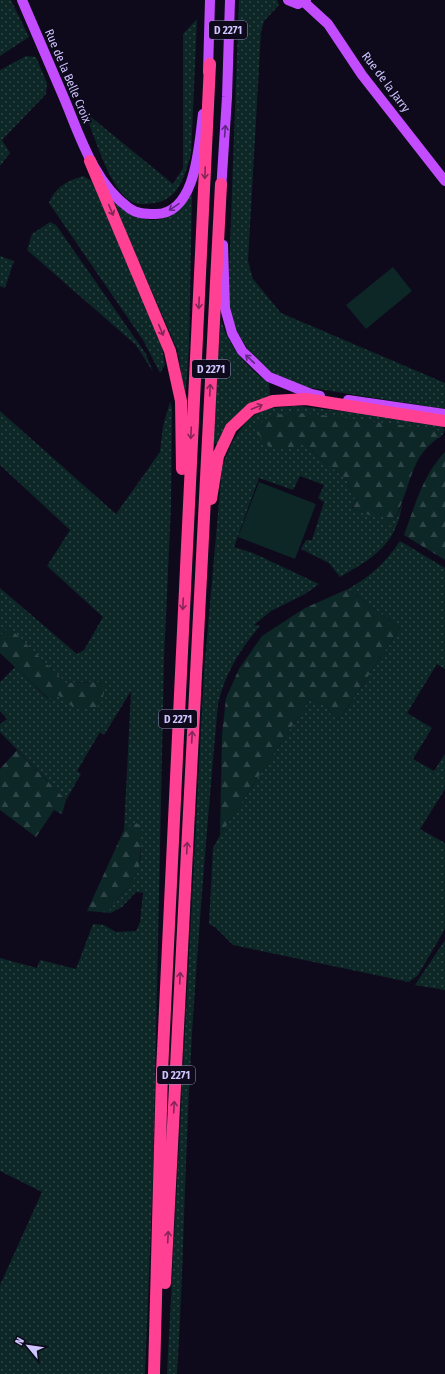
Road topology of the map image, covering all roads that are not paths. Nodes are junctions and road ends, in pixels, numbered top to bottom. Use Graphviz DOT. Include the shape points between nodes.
graph roads {
  1 [pos="22,0"];
  2 [pos="210,0"];
  3 [pos="230,0"];
  4 [pos="288,0"];
  5 [pos="305,1"];
  6 [pos="210,64"];
  7 [pos="90,161"];
  8 [pos="445,181"];
  9 [pos="221,184"];
  10 [pos="445,414"];
  11 [pos="445,420"];
  12 [pos="201,555"];
  13 [pos="184,575"];
  14 [pos="154,1374"];
  15 [pos="158,1374"];
  1 -- 7 [label="main road, Rue de la Belle Croix"];
  2 -- 6 [label="main road, D 2271"];
  9 -- 3 [label="main road, D 2271, one-way"];
  4 -- 5 [label="main road, Rue de la Jarry" via="298,4"];
  5 -- 8 [label="main road, Rue de la Jarry" via="328,24 362,75"];
  6 -- 7 [label="main road, Rue de la Belle Croix, one-way" via="195,168 188,193 179,203 159,214 143,214 130,209 116,197"];
  6 -- 13 [label="highway, D 2271, one-way"];
  7 -- 13 [label="highway, one-way" via="170,351 181,401"];
  10 -- 9 [label="main road, one-way" via="311,394 269,377 242,352 232,333 224,308"];
  12 -- 9 [label="highway, D 2271, one-way"];
  12 -- 11 [label="highway, one-way" via="218,456 231,428 251,409 273,401 306,400"];
  15 -- 12 [label="highway, D 2271, one-way" via="167,1241"];
  13 -- 14 [label="highway, D 2271, one-way" via="162,1072"];
}
